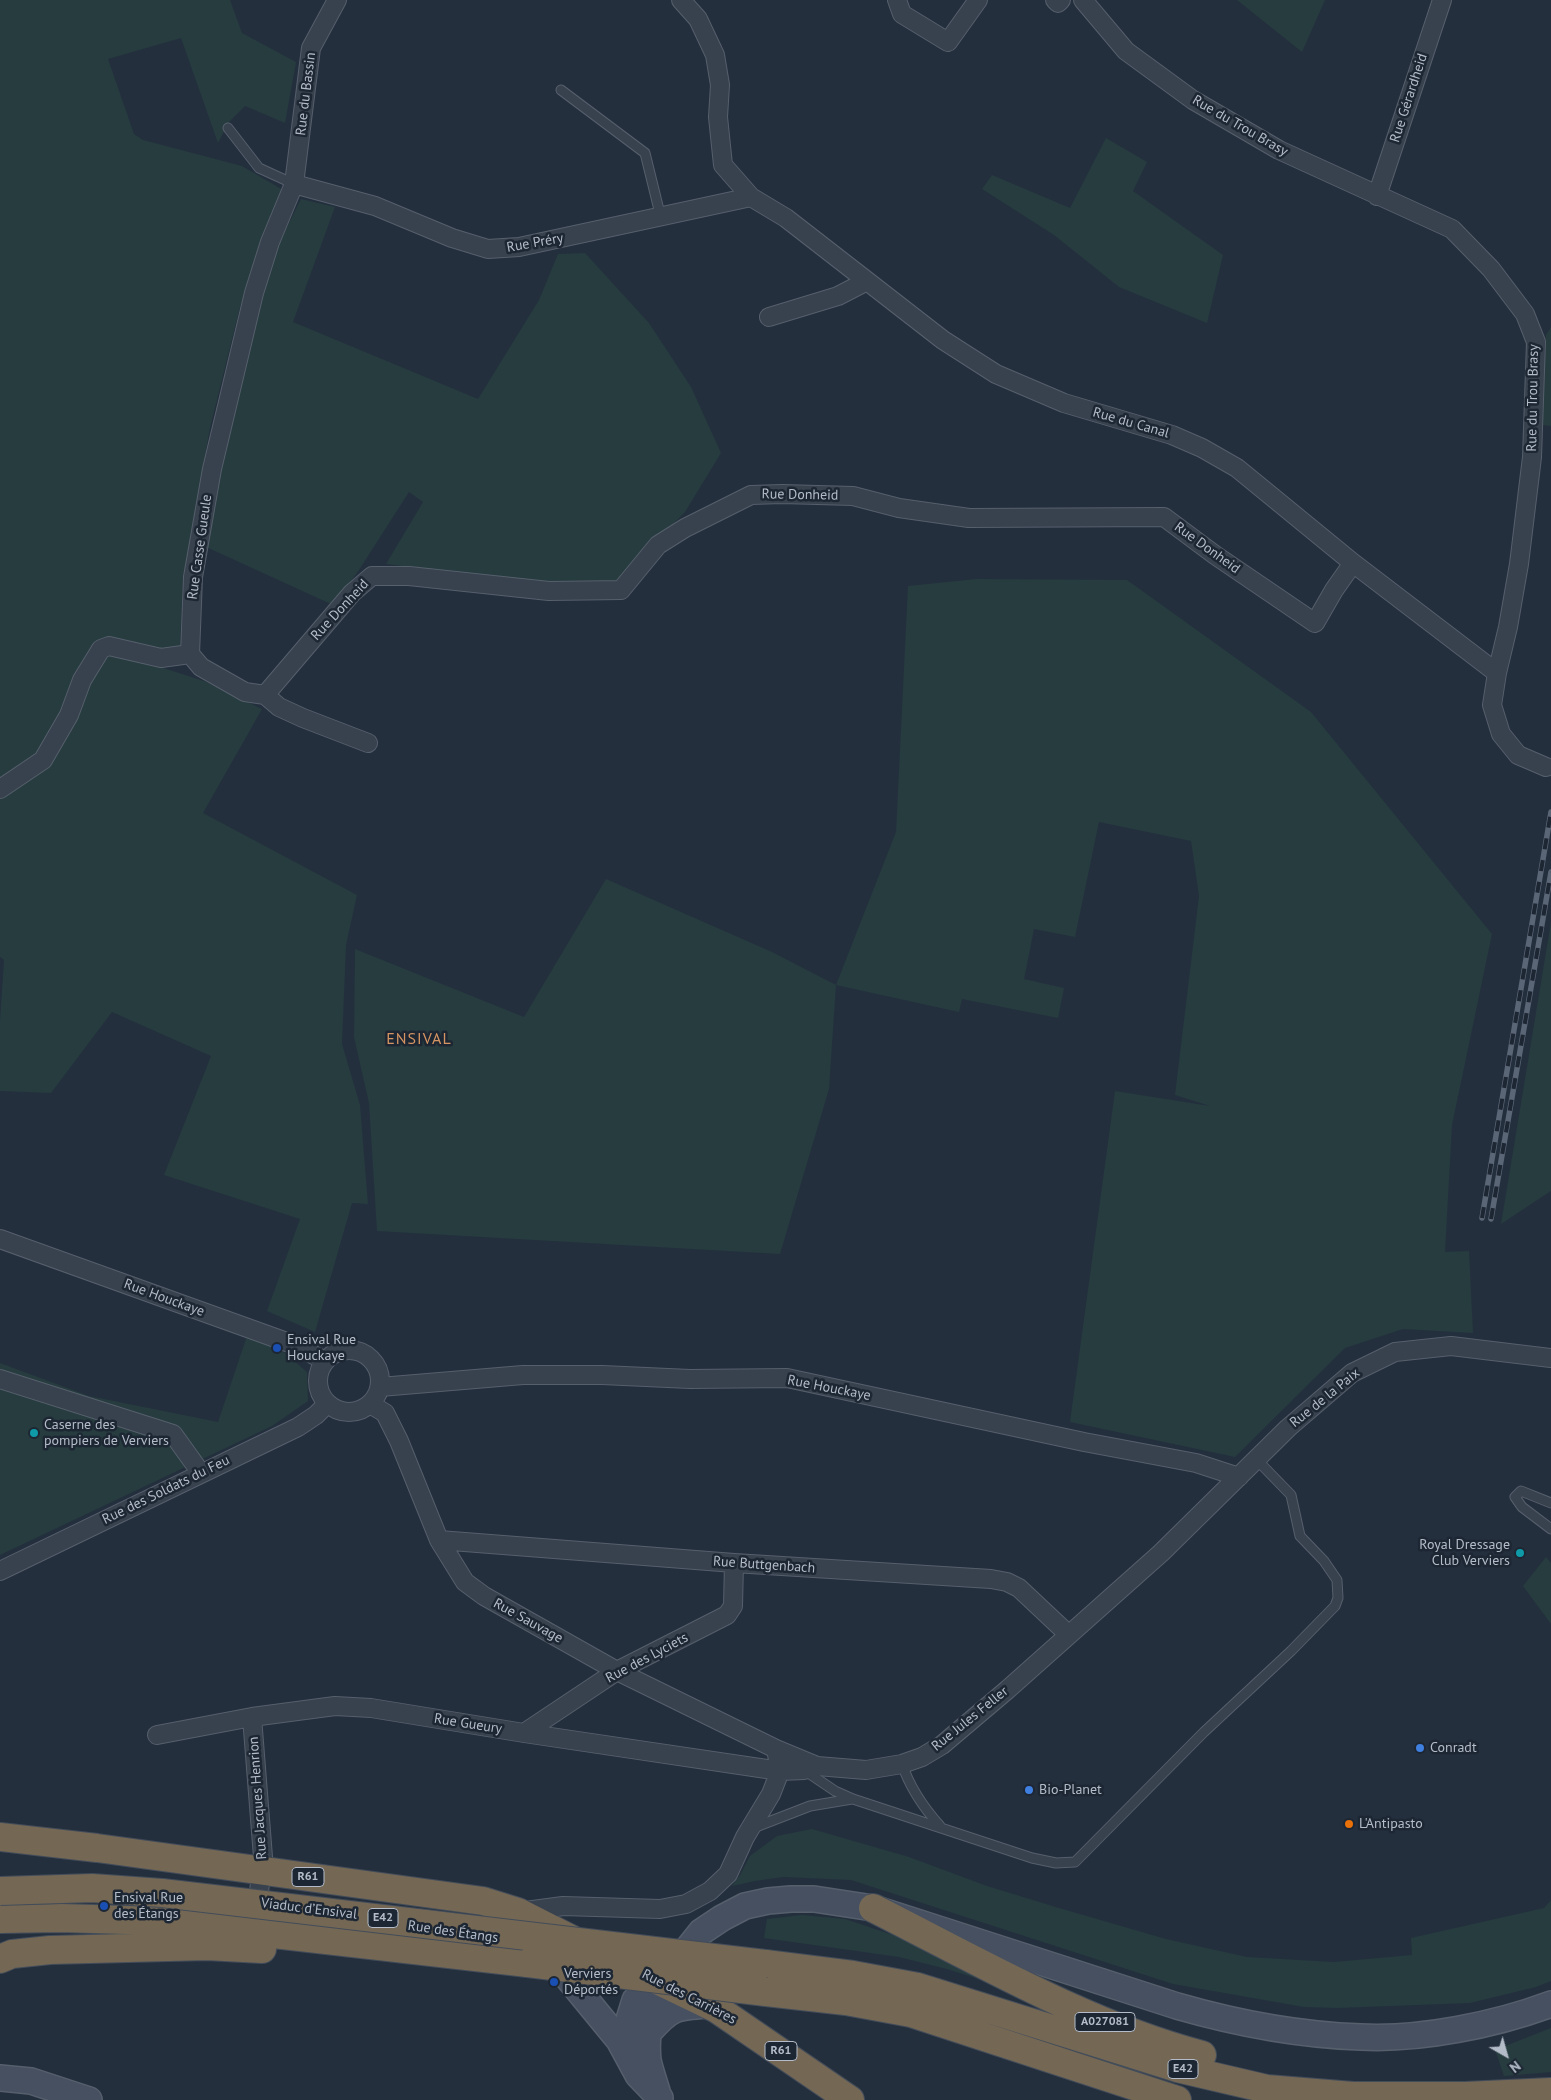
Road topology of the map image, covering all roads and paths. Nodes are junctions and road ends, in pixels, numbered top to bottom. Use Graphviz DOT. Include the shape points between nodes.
graph roads {
  1 [pos="337,0"];
  2 [pos="681,0"];
  3 [pos="897,0"];
  4 [pos="978,0"];
  5 [pos="1055,0"];
  6 [pos="1061,0"];
  7 [pos="1083,0"];
  8 [pos="1442,0"];
  9 [pos="561,90"];
  10 [pos="228,128"];
  11 [pos="294,184"];
  12 [pos="1377,196"];
  13 [pos="752,197"];
  14 [pos="661,218"];
  15 [pos="866,281"];
  16 [pos="770,317"];
  17 [pos="1353,563"];
  18 [pos="190,654"];
  19 [pos="1497,672"];
  20 [pos="265,695"];
  21 [pos="368,743"];
  22 [pos="1546,767"];
  23 [pos="0,789"];
  24 [pos="0,1239"];
  25 [pos="1551,1358"];
  26 [pos="325,1361"];
  27 [pos="0,1379"];
  28 [pos="380,1387"];
  29 [pos="327,1404"];
  30 [pos="370,1404"];
  31 [pos="1257,1460"];
  32 [pos="201,1473"];
  33 [pos="1240,1477"];
  34 [pos="1551,1503"];
  35 [pos="1551,1529"];
  36 [pos="439,1540"];
  37 [pos="734,1563"];
  38 [pos="0,1571"];
  39 [pos="1068,1635"];
  40 [pos="618,1671"];
  41 [pos="252,1717"];
  42 [pos="524,1733"];
  43 [pos="157,1735"];
  44 [pos="776,1749"];
  45 [pos="902,1764"];
  46 [pos="810,1768"];
  47 [pos="780,1771"];
  48 [pos="853,1799"];
  49 [pos="940,1826"];
  50 [pos="750,1829"];
  51 [pos="0,1837"];
  52 [pos="262,1870"];
  53 [pos="0,1891"];
  54 [pos="0,1897"];
  55 [pos="873,1908"];
  56 [pos="257,1909"];
  57 [pos="518,1912"];
  58 [pos="0,1919"];
  59 [pos="541,1944"];
  60 [pos="456,1955"];
  61 [pos="0,1959"];
  62 [pos="661,1982"];
  63 [pos="1551,2004"];
  64 [pos="711,2005"];
  65 [pos="650,2031"];
  66 [pos="626,2052"];
  67 [pos="0,2078"];
  68 [pos="1551,2092"];
  69 [pos="1353,2096"];
  70 [pos="660,2099"];
  71 [pos="89,2100"];
  72 [pos="850,2100"];
  73 [pos="1177,2100"];
  1 -- 11 [label="street, Rue du Bassin" via="311,48"];
  2 -- 13 [label="street, Rue du Canal" via="698,19 715,55 720,85 718,116 723,165"];
  3 -- 4 [label="street" via="902,14 948,42"];
  5 -- 6 [label="street" via="1058,3"];
  7 -- 12 [label="street, Rue du Trou Brasy" via="1126,51 1193,100 1279,150"];
  8 -- 12 [label="street, Rue Gérardheid"];
  9 -- 14 [label="lane" via="645,153"];
  10 -- 11 [label="lane, Rue Préry" via="259,168"];
  11 -- 14 [label="street, Rue Préry" via="375,206 452,238 488,249 519,247"];
  11 -- 18 [label="street, Rue Casse Gueule" via="270,242 254,293 212,469 193,577"];
  12 -- 19 [label="street, Rue du Trou Brasy" via="1452,229 1492,269 1525,314 1536,342 1532,457 1519,564"];
  13 -- 14 [label="street, Rue Préry"];
  13 -- 15 [label="street, Rue du Canal" via="786,218"];
  15 -- 16 [label="street" via="838,296"];
  15 -- 17 [label="street, Rue du Canal" via="943,340 996,374 1064,403 1172,435 1230,464"];
  17 -- 19 [label="street, Rue du Canal"];
  17 -- 20 [label="street, Rue Donheid" via="1315,623 1164,517 969,518 898,508 853,496 751,495 658,545 621,590 549,591 409,576 372,576 352,592"];
  18 -- 20 [label="street" via="201,667 245,692"];
  18 -- 23 [label="street" via="161,658 109,646 101,648 43,760"];
  19 -- 22 [label="street, Rue du Trou Brasy" via="1492,705 1501,734 1518,755"];
  20 -- 21 [label="street" via="279,707"];
  24 -- 26 [label="street, Rue Houckaye" via="295,1345"];
  25 -- 31 [label="street, Rue de la Paix" via="1451,1346 1395,1352 1352,1373 1288,1428"];
  26 -- 28 [label="street" via="345,1350 362,1353 376,1364"];
  26 -- 29 [label="street" via="317,1383"];
  27 -- 32 [label="street" via="173,1434"];
  28 -- 30 [label="street"];
  28 -- 33 [label="street, Rue Houckaye" via="523,1375 787,1378 1196,1463"];
  29 -- 30 [label="street" via="337,1411 349,1413"];
  29 -- 32 [label="street, Rue des Soldats du Feu" via="298,1427"];
  30 -- 36 [label="street, Rue Sauvage" via="385,1413"];
  31 -- 33 [label="street, Rue Jules Feller"];
  31 -- 49 [label="lane" via="1291,1495 1300,1536 1337,1580 1335,1606 1075,1862 1056,1863 1032,1858"];
  32 -- 38 [label="street, Rue des Soldats du Feu"];
  33 -- 39 [label="street, Rue Jules Feller" via="1161,1553"];
  34 -- 35 [label="lane" via="1521,1491 1515,1497"];
  36 -- 37 [label="street, Rue Buttgenbach"];
  36 -- 40 [label="street, Rue Sauvage" via="465,1582 484,1596"];
  37 -- 39 [label="street, Rue Buttgenbach" via="1007,1582 1019,1588"];
  37 -- 40 [label="street, Rue des Lyciets" via="733,1606 728,1616"];
  39 -- 45 [label="street, Rue Jules Feller" via="942,1745"];
  40 -- 42 [label="street, Rue des Lyciets"];
  40 -- 44 [label="street, Rue Sauvage"];
  41 -- 42 [label="street, Rue Gueury" via="335,1706 371,1708"];
  41 -- 43 [label="street, Rue Gueury"];
  41 -- 52 [label="street, Rue Jacques Henrion"];
  42 -- 47 [label="street, Rue Gueury"];
  44 -- 46 [label="street, Rue Sauvage"];
  44 -- 47 [label="street"];
  45 -- 46 [label="street, Rue Jules Feller" via="866,1770"];
  45 -- 49 [label="lane" via="919,1800"];
  46 -- 47 [label="street, Rue Jules Feller"];
  46 -- 48 [label="lane" via="834,1791"];
  47 -- 50 [label="street" via="771,1794"];
  48 -- 49 [label="lane"];
  48 -- 50 [label="lane" via="810,1806"];
  50 -- 57 [label="street" via="728,1874 710,1892 686,1904 660,1910 563,1906"];
  51 -- 52 [label="highway, R61"];
  52 -- 56 [label="street, Rue Jacques Henrion"];
  52 -- 57 [label="highway, R61" via="483,1901"];
  53 -- 69 [label="highway, Viaduc d’Ensival / E42, bridge" via="92,1888 162,1892 853,1975 918,1987 1177,2068 1258,2087"];
  54 -- 56 [label="highway, Rue des Étangs / R61" via="106,1895"];
  55 -- 62 [label="main road" via="814,1899 768,1901 746,1906 701,1932"];
  55 -- 63 [label="main road" via="1177,2006 1224,2019 1305,2032 1361,2037 1407,2036 1482,2025"];
  55 -- 69 [label="highway, A027081" via="1094,2018 1179,2049"];
  56 -- 59 [label="highway, Rue des Étangs / R61"];
  57 -- 62 [label="highway, Rue des Carrières / R61"];
  58 -- 60 [label="highway, E42" via="160,1921"];
  59 -- 62 [label="highway, Rue des Étangs / R61"];
  59 -- 66 [label="main road"];
  60 -- 61 [label="highway" via="349,1954 207,1946 32,1951"];
  60 -- 73 [label="highway, E42, bridge" via="846,2001 911,2013"];
  62 -- 64 [label="highway, Rue des Carrières / R61"];
  62 -- 65 [label="main road" via="652,2008"];
  62 -- 66 [label="main road" via="635,2000 627,2026"];
  64 -- 65 [label="main road" via="684,2007 666,2014"];
  64 -- 72 [label="highway, Rue des Carrières / R61"];
  65 -- 70 [label="main road" via="648,2061"];
  66 -- 70 [label="main road" via="638,2075"];
  67 -- 71 [label="main road" via="31,2081"];
  68 -- 69 [label="highway, E42"];
}
